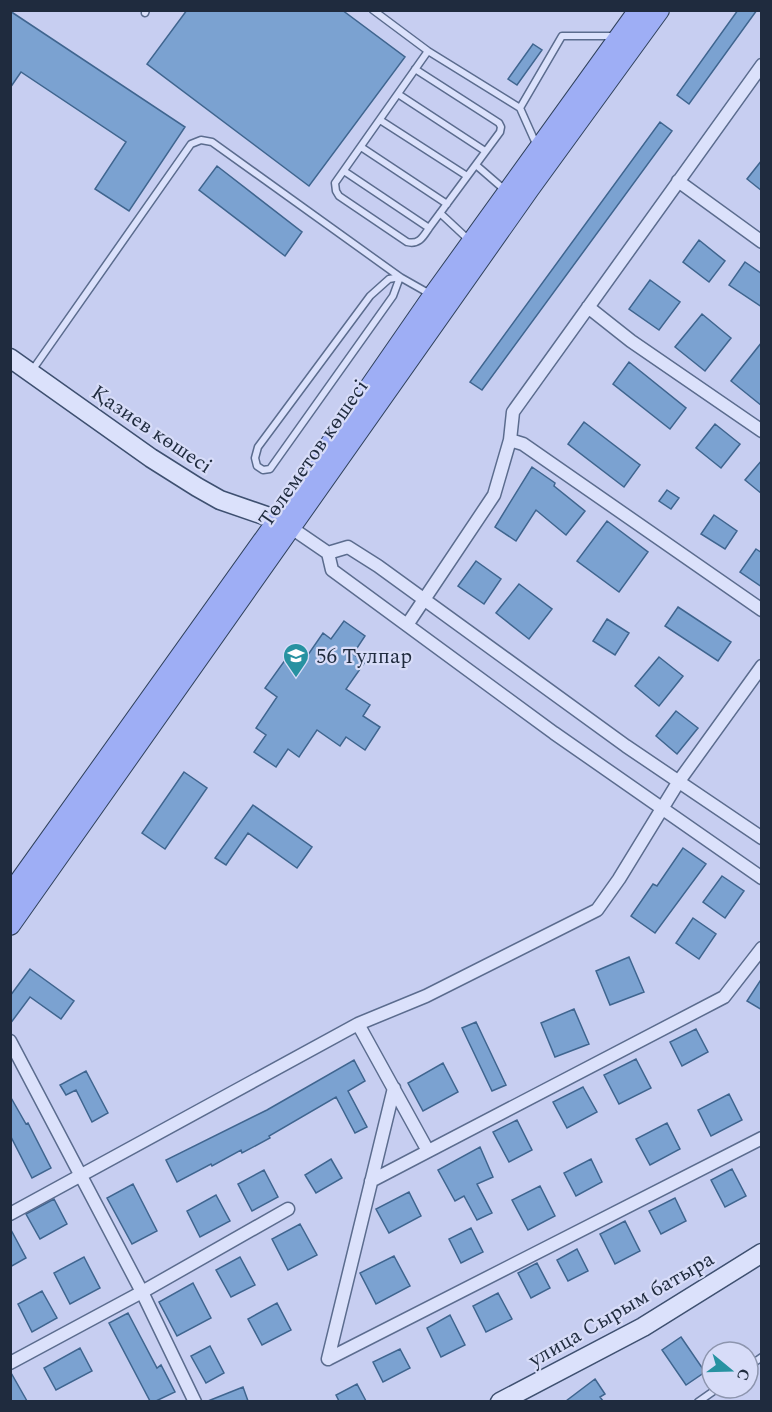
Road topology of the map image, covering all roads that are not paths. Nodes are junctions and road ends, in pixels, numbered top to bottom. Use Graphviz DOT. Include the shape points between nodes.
graph roads {
  1 [pos="373,10"];
  2 [pos="639,10"];
  3 [pos="659,10"];
  4 [pos="620,36"];
  5 [pos="428,51"];
  6 [pos="762,65"];
  7 [pos="415,69"];
  8 [pos="398,94"];
  9 [pos="520,108"];
  10 [pos="380,120"];
  11 [pos="360,147"];
  12 [pos="485,151"];
  13 [pos="547,153"];
  14 [pos="476,165"];
  15 [pos="344,171"];
  16 [pos="467,176"];
  17 [pos="678,181"];
  18 [pos="509,193"];
  19 [pos="447,204"];
  20 [pos="440,213"];
  21 [pos="429,228"];
  22 [pos="762,242"];
  23 [pos="473,243"];
  24 [pos="400,277"];
  25 [pos="433,296"];
  26 [pos="588,307"];
  27 [pos="10,358"];
  28 [pos="30,373"];
  29 [pos="762,431"];
  30 [pos="510,440"];
  31 [pos="284,524"];
  32 [pos="328,553"];
  33 [pos="425,600"];
  34 [pos="762,610"];
  35 [pos="407,625"];
  36 [pos="762,666"];
  37 [pos="148,715"];
  38 [pos="679,781"];
  39 [pos="661,809"];
  40 [pos="762,838"];
  41 [pos="762,878"];
  42 [pos="10,895"];
  43 [pos="10,926"];
  44 [pos="762,948"];
  45 [pos="358,1024"];
  46 [pos="10,1041"];
  47 [pos="394,1088"];
  48 [pos="762,1138"];
  49 [pos="428,1151"];
  50 [pos="81,1176"];
  51 [pos="371,1181"];
  52 [pos="288,1209"];
  53 [pos="10,1214"];
  54 [pos="762,1253"];
  55 [pos="142,1292"];
  56 [pos="10,1363"];
  57 [pos="195,1401"];
  58 [pos="501,1401"];
  1 -- 5 [label="lane"];
  2 -- 4 [label="main road, Төлеметов көшесі"];
  3 -- 13 [label="main road, Төлеметов көшесі"];
  4 -- 9 [label="lane" via="562,36"];
  4 -- 13 [label="main road, Төлеметов көшесі"];
  5 -- 7 [label="lane"];
  5 -- 9 [label="lane"];
  6 -- 17 [label="street"];
  7 -- 8 [label="lane"];
  7 -- 12 [label="lane" via="499,123 500,132"];
  8 -- 10 [label="lane"];
  8 -- 12 [label="lane"];
  9 -- 13 [label="lane"];
  10 -- 11 [label="lane"];
  10 -- 16 [label="lane"];
  11 -- 15 [label="lane"];
  11 -- 19 [label="lane"];
  12 -- 14 [label="lane"];
  13 -- 18 [label="main road, Төлеметов көшесі"];
  13 -- 31 [label="main road, Төлеметов көшесі"];
  14 -- 16 [label="lane"];
  14 -- 18 [label="lane"];
  15 -- 21 [label="lane"];
  15 -- 21 [label="lane" via="335,183 339,196 407,242 418,242"];
  16 -- 19 [label="lane"];
  17 -- 22 [label="street"];
  17 -- 26 [label="street"];
  18 -- 23 [label="main road, Төлеметов көшесі"];
  19 -- 20 [label="lane"];
  20 -- 21 [label="lane"];
  20 -- 23 [label="lane"];
  23 -- 25 [label="main road, Төлеметов көшесі"];
  24 -- 24 [label="lane" via="389,279 370,296 258,447 257,466 270,469 393,296"];
  24 -- 25 [label="lane"];
  24 -- 28 [label="lane" via="212,142 201,140 192,144"];
  25 -- 31 [label="main road, Төлеметов көшесі"];
  26 -- 29 [label="street"];
  26 -- 30 [label="street" via="513,412"];
  27 -- 28 [label="street, Қазиев көшесі"];
  28 -- 31 [label="street, Қазиев көшесі" via="197,487"];
  30 -- 33 [label="street" via="494,495"];
  30 -- 34 [label="street" via="523,444"];
  31 -- 32 [label="street"];
  31 -- 37 [label="main road, Төлеметов көшесі"];
  32 -- 33 [label="street" via="348,547"];
  32 -- 35 [label="street" via="332,570"];
  33 -- 35 [label="street"];
  33 -- 38 [label="street"];
  35 -- 39 [label="street"];
  36 -- 38 [label="street"];
  37 -- 42 [label="main road, Төлеметов көшесі"];
  37 -- 43 [label="main road, Төлеметов көшесі"];
  38 -- 39 [label="street"];
  38 -- 40 [label="street"];
  39 -- 41 [label="street"];
  39 -- 45 [label="street" via="597,909 426,996"];
  44 -- 49 [label="street" via="724,997"];
  45 -- 47 [label="street"];
  45 -- 50 [label="street"];
  46 -- 50 [label="street"];
  47 -- 49 [label="street"];
  47 -- 51 [label="street"];
  48 -- 51 [label="street" via="328,1359"];
  49 -- 51 [label="street"];
  50 -- 53 [label="street"];
  50 -- 55 [label="street"];
  52 -- 55 [label="street"];
  54 -- 58 [label="street, улица Сырым батыра" via="643,1327"];
  55 -- 56 [label="street"];
  55 -- 57 [label="street"];
}
